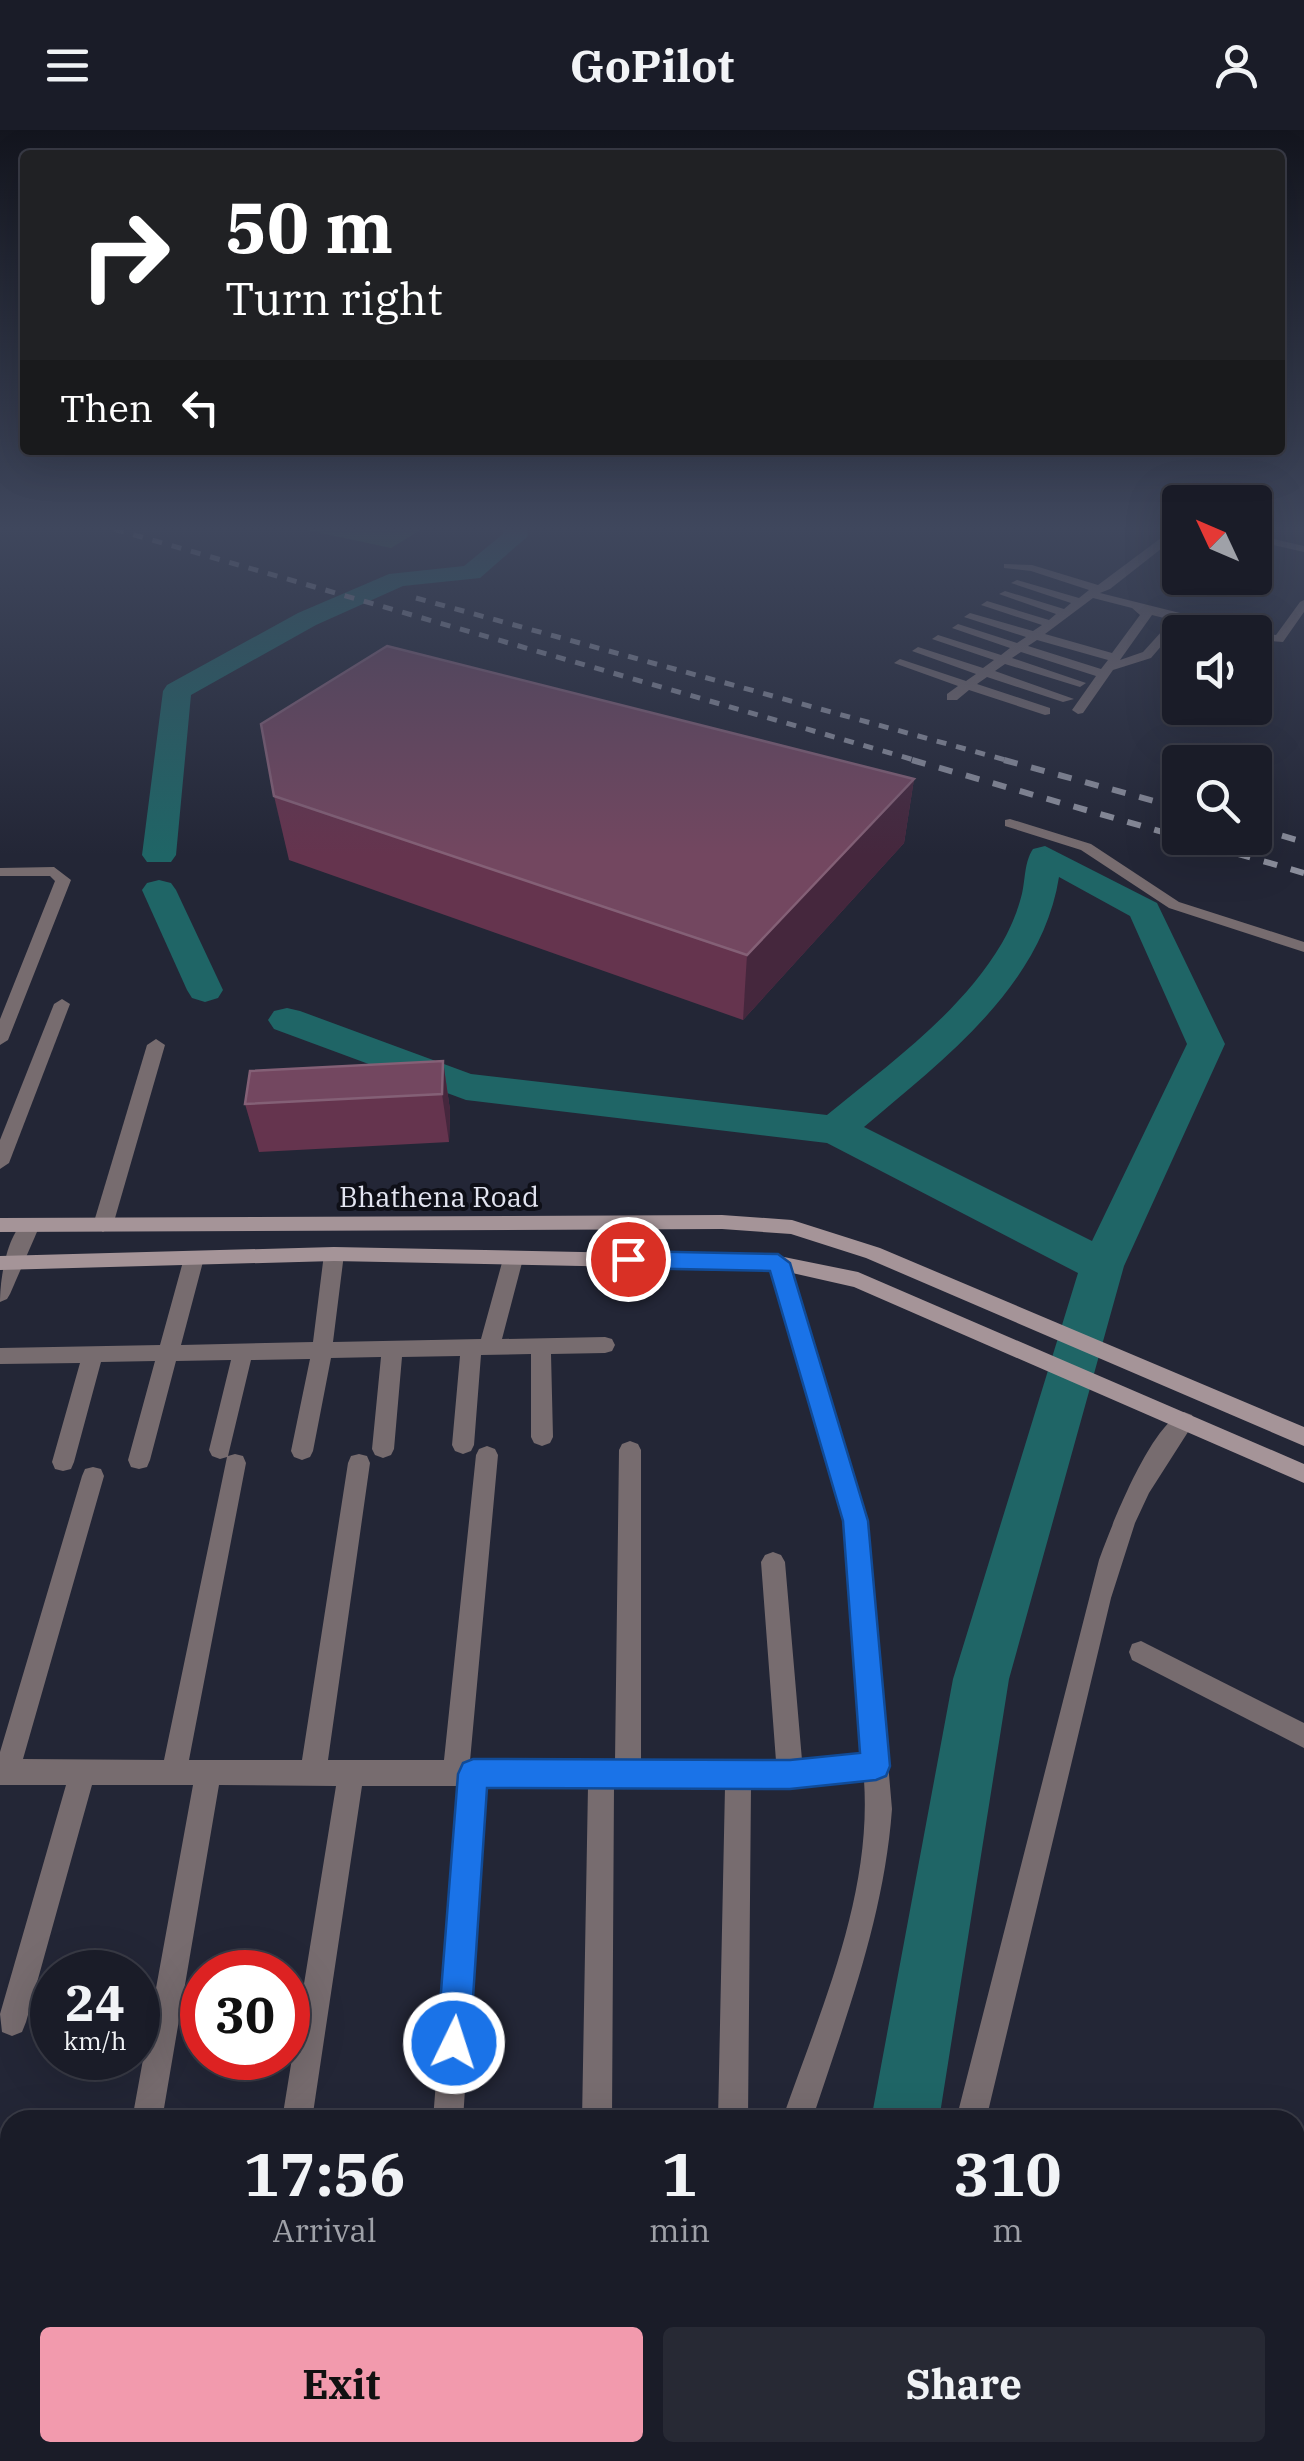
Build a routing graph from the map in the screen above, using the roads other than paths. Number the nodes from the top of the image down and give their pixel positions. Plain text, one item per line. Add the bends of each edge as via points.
1 (938, 638) dead end
2 (989, 638) edge
3 (1032, 638) edge
4 (1042, 638) edge
5 (1129, 638) edge
6 (1162, 638) edge
7 (1019, 647) junction
8 (918, 651) dead end
9 (1003, 659) junction
10 (900, 664) dead end
11 (1109, 667) junction
12 (985, 672) junction
13 (1080, 684) dead end
14 (968, 686) junction
15 (952, 697) dead end
16 (1068, 699) dead end
17 (1078, 710) dead end
18 (1046, 711) dead end
19 (1010, 823) dead end
20 (0, 872) edge
21 (1304, 946) edge
22 (62, 1004) dead end
23 (4, 1019) edge
24 (0, 1040) edge
25 (156, 1044) dead end
26 (0, 1163) edge
27 (30, 1225) junction
28 (103, 1225) junction
29 (0, 1226) edge
30 (334, 1254) junction
31 (194, 1258) junction
32 (514, 1259) junction
33 (7, 1262) edge
34 (778, 1263) junction
35 (0, 1294) edge
36 (606, 1345) dead end
37 (541, 1346) junction
38 (480, 1347) junction
39 (392, 1349) junction
40 (322, 1350) junction
41 (243, 1352) junction
42 (168, 1353) junction
43 (92, 1354) junction
44 (0, 1356) edge
45 (1184, 1421) junction
46 (542, 1437) dead end
47 (1304, 1437) edge
48 (463, 1445) dead end
49 (382, 1449) dead end
50 (630, 1450) dead end
51 (302, 1452) dead end
52 (488, 1455) dead end
53 (139, 1460) dead end
54 (63, 1462) dead end
55 (358, 1462) dead end
56 (1304, 1474) edge
57 (93, 1476) dead end
58 (773, 1562) dead end
59 (1140, 1652) dead end
60 (1304, 1736) edge
61 (876, 1766) junction
62 (4, 1772) edge
63 (83, 1772) junction
64 (208, 1772) junction
65 (174, 1773) junction
66 (313, 1773) junction
67 (351, 1773) junction
68 (464, 1773) junction
69 (615, 1774) junction
70 (738, 1774) junction
71 (790, 1774) junction
72 (12, 2022) dead end
73 (149, 2110) edge
74 (299, 2110) edge
75 (448, 2110) edge
76 (597, 2110) edge
77 (733, 2110) edge
78 (800, 2110) edge
79 (973, 2110) edge

1 - 9 street
2 - 7 street
3 - 7 street
4 - 11 street
5 - 11 street
6 - 11 street via 1147,655
7 - 9 street
7 - 11 street
8 - 12 street
9 - 12 street
9 - 13 street
10 - 14 street
11 - 17 street
12 - 14 street
12 - 16 street
14 - 15 street
14 - 18 street
19 - 21 street via 1086,847 1174,905
20 - 23 street via 54,871 62,880
22 - 26 street
23 - 24 street
25 - 28 street
27 - 28 street, Bhathena Road
27 - 29 street, Bhathena Road
27 - 33 street
28 - 47 street, Bhathena Road via 792,1227 873,1252
30 - 31 street, Bhathena Road
30 - 32 street, Bhathena Road
30 - 40 street
31 - 33 street, Bhathena Road
31 - 42 street
32 - 34 street, Bhathena Road
32 - 38 street
33 - 35 street
34 - 45 street, Bhathena Road via 858,1280
34 - 61 street via 853,1509
36 - 37 street
37 - 38 street
37 - 46 street
38 - 39 street
38 - 48 street
39 - 40 street
39 - 49 street
40 - 41 street
40 - 51 street
41 - 42 street
41 - 65 street
42 - 43 street
42 - 53 street
43 - 44 street
43 - 54 street
45 - 56 street, Bhathena Road
45 - 79 street via 1156,1454 1120,1524
50 - 69 street
52 - 68 street
55 - 66 street
57 - 62 street
58 - 71 street
59 - 60 street
61 - 71 street
61 - 78 street via 878,1853 870,1891
62 - 63 street
63 - 65 street
63 - 72 street
64 - 65 street
64 - 66 street
64 - 73 street
66 - 67 street
67 - 68 street
67 - 74 street
68 - 69 street
68 - 75 street
69 - 70 street
69 - 76 street
70 - 71 street
70 - 77 street

